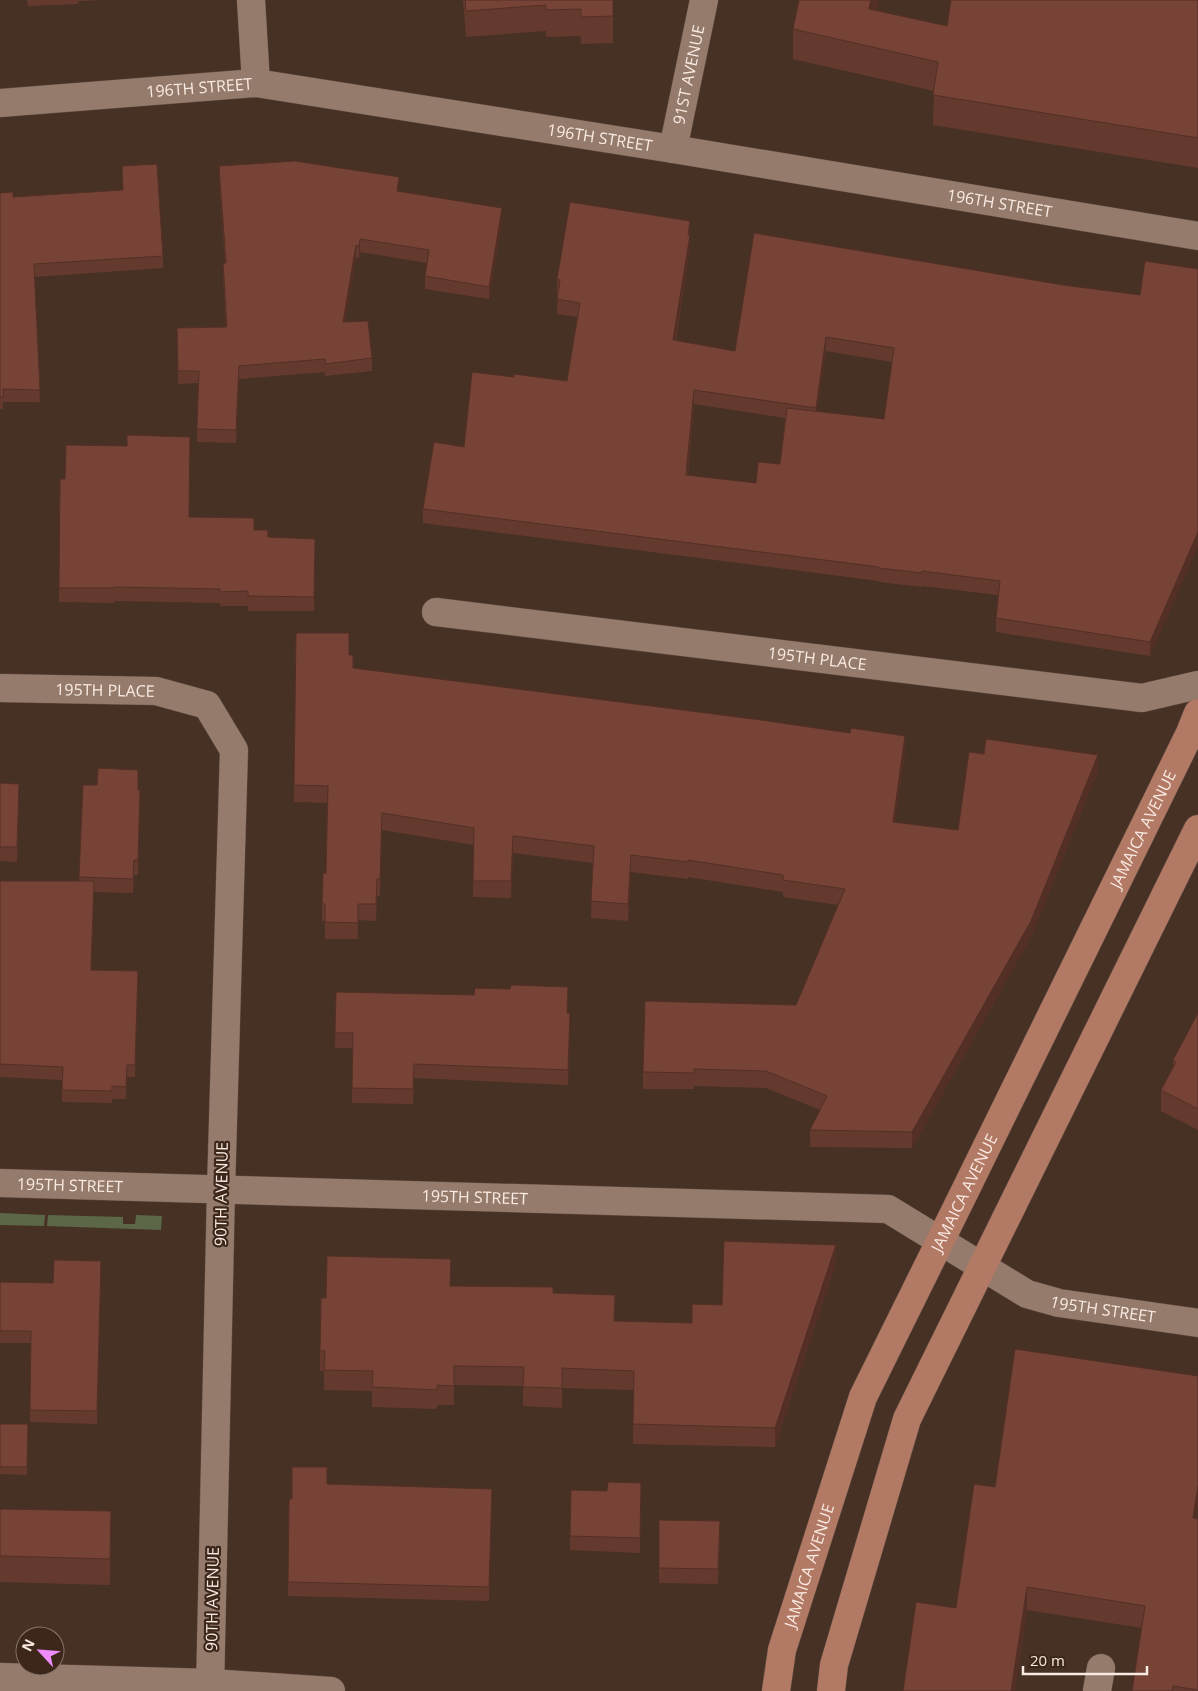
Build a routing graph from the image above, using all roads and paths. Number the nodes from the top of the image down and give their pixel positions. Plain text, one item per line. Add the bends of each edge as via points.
1 (251, 0) edge
2 (704, 0) edge
3 (256, 83) junction
4 (0, 103) edge
5 (673, 149) junction
6 (1198, 236) edge
7 (436, 612) dead end
8 (1198, 685) edge
9 (0, 688) edge
10 (207, 705) joint
11 (1198, 713) edge
12 (1198, 829) edge
13 (0, 1183) edge
14 (221, 1189) junction
15 (940, 1241) junction
16 (982, 1267) junction
17 (1198, 1323) edge
18 (0, 1677) edge
19 (210, 1687) edge
20 (331, 1691) edge
21 (776, 1691) edge
22 (831, 1691) edge

1 - 3 street
2 - 5 street, 91ST AVENUE
3 - 4 street, 196TH STREET
3 - 5 street, 196TH STREET
5 - 6 street, 196TH STREET
7 - 8 street, 195TH PLACE via 1142,698
9 - 10 street, 195TH PLACE via 156,691
10 - 14 street, 90TH AVENUE via 234,750
11 - 15 main road, JAMAICA AVENUE
12 - 16 main road
13 - 14 street, 195TH STREET
14 - 15 street, 195TH STREET via 888,1209
14 - 19 street, 90TH AVENUE
15 - 16 street, 195TH STREET
15 - 21 main road, JAMAICA AVENUE via 863,1397 782,1650
16 - 17 street, 195TH STREET via 1027,1294 1059,1303
16 - 22 main road via 907,1419 834,1665
18 - 19 street
19 - 20 street

